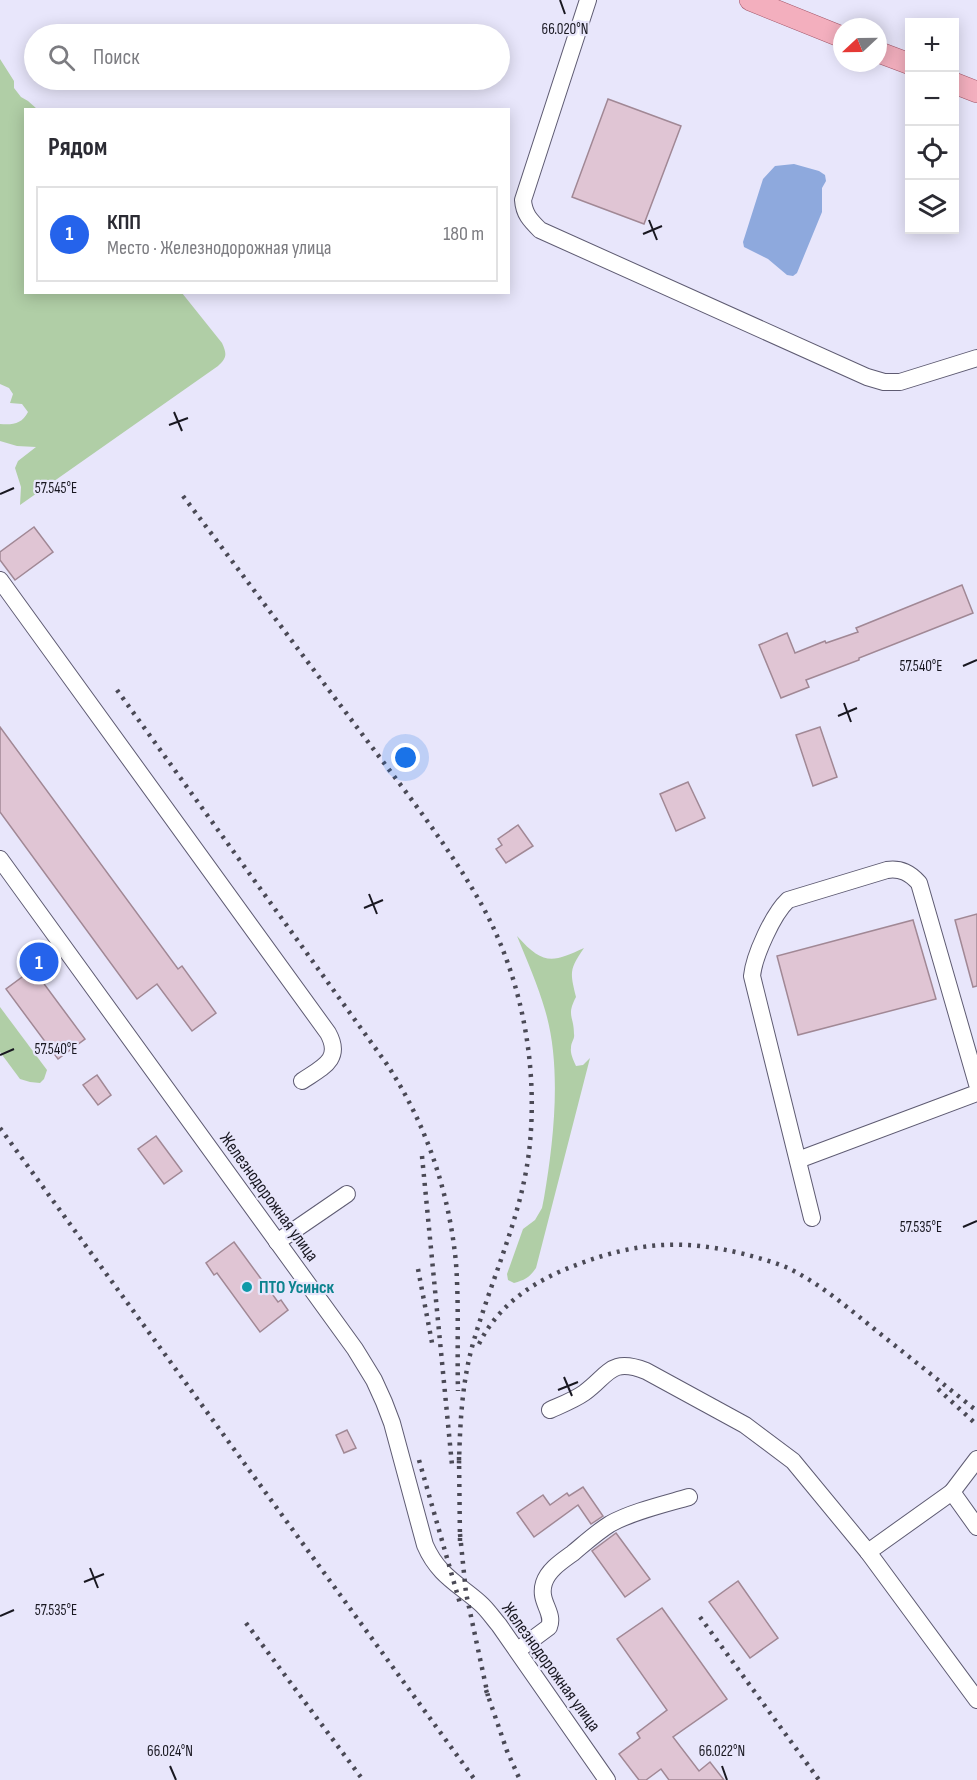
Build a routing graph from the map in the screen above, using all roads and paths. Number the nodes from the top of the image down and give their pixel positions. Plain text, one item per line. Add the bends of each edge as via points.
1 (588, 0) edge
2 (750, 0) edge
3 (833, 33) edge
4 (887, 55) edge
5 (905, 62) edge
6 (959, 84) edge
7 (977, 92) edge
8 (977, 358) edge
9 (0, 580) edge
10 (0, 859) edge
11 (302, 1081) dead end
12 (977, 1084) edge
13 (977, 1093) edge
14 (798, 1160) junction
15 (346, 1194) dead end
16 (812, 1218) dead end
17 (277, 1242) junction
18 (550, 1410) dead end
19 (977, 1459) edge
20 (952, 1492) junction
21 (689, 1497) dead end
22 (977, 1527) edge
23 (868, 1552) junction
24 (518, 1650) junction
25 (977, 1700) edge
26 (607, 1780) edge

1 - 8 street via 523,200 529,219 540,230 884,382 900,382
2 - 3 main road
4 - 5 main road
6 - 7 main road
9 - 11 street via 328,1033 333,1055
10 - 17 street, Железнодорожная улица
12 - 14 street via 919,883 913,876 887,870 788,900 780,907 755,958 752,976
13 - 14 street
14 - 16 street
15 - 17 street
17 - 24 street, Железнодорожная улица via 374,1380 392,1423 425,1545 434,1563 481,1604
18 - 23 street via 585,1392 614,1368 623,1365 646,1371 745,1425 793,1461
19 - 20 street
20 - 22 street
20 - 23 street
21 - 24 street via 609,1525 558,1564 544,1583 549,1627
23 - 25 street
24 - 26 street, Железнодорожная улица

